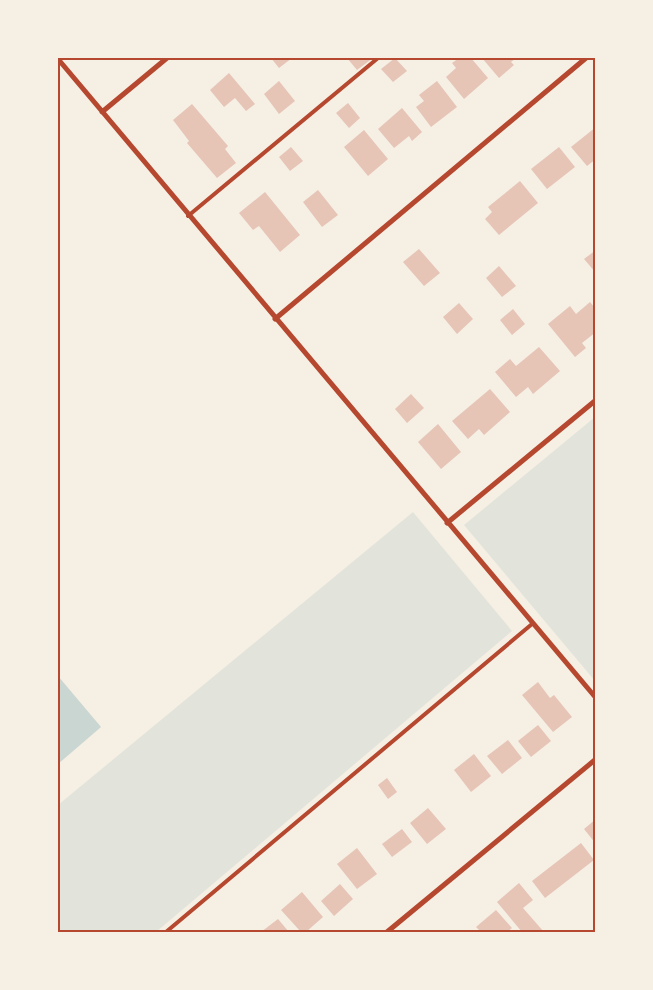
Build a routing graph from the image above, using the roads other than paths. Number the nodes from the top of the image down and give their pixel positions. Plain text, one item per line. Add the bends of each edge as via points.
1 (167, 58) edge
2 (378, 58) edge
3 (586, 58) edge
4 (58, 59) edge
5 (102, 112) junction
6 (188, 216) junction
7 (275, 319) junction
8 (596, 400) edge
9 (447, 523) junction
10 (532, 624) junction
11 (596, 698) edge
12 (596, 759) edge
13 (166, 932) edge
14 (387, 932) edge

1 - 5 street
2 - 6 lane
3 - 7 street
4 - 5 street
5 - 6 street
6 - 7 street
7 - 9 street
8 - 9 street
9 - 10 street
10 - 11 street
10 - 13 lane
12 - 14 street

